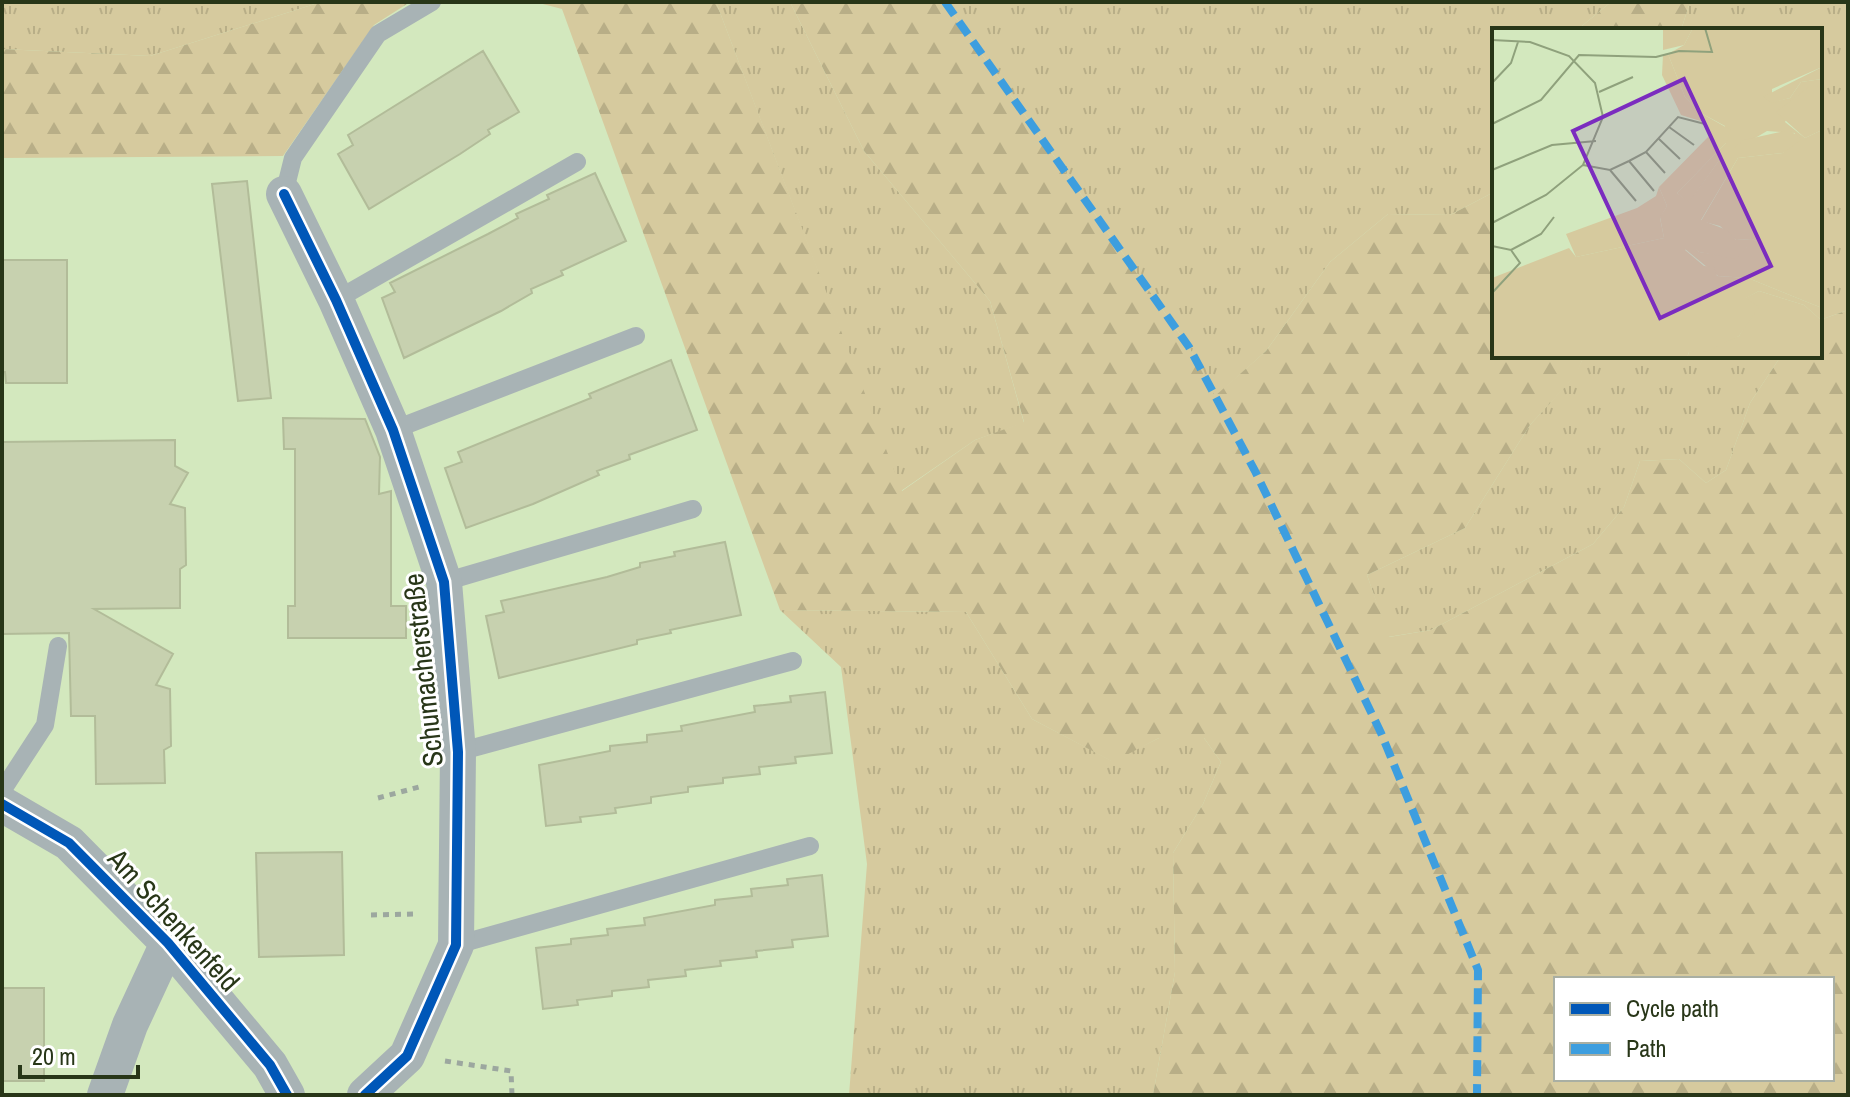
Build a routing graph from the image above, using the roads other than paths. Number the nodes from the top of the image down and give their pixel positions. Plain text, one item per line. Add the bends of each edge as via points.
1 (432, 2) edge
2 (577, 162) dead end
3 (284, 194) joint
4 (336, 300) junction
5 (636, 336) dead end
6 (393, 430) junction
7 (693, 509) dead end
8 (444, 582) junction
9 (58, 646) dead end
10 (793, 661) dead end
11 (458, 752) junction
12 (2, 791) edge
13 (2, 804) edge
14 (810, 846) dead end
15 (457, 929) junction
16 (168, 943) junction
17 (105, 1095) edge
18 (287, 1095) edge
19 (365, 1095) edge

1 - 3 lane via 378,34 293,158
2 - 4 lane
3 - 4 street, Schumacherstraße
4 - 6 street, Schumacherstraße
5 - 6 lane
6 - 8 street, Schumacherstraße
7 - 8 lane
8 - 11 street, Schumacherstraße
9 - 12 lane via 45,725
10 - 11 lane
11 - 15 street, Schumacherstraße
13 - 16 street, Am Schenkenfeld via 69,843
14 - 15 lane
15 - 19 street, Schumacherstraße via 407,1056
16 - 17 street
16 - 18 street, Am Schenkenfeld via 270,1065

